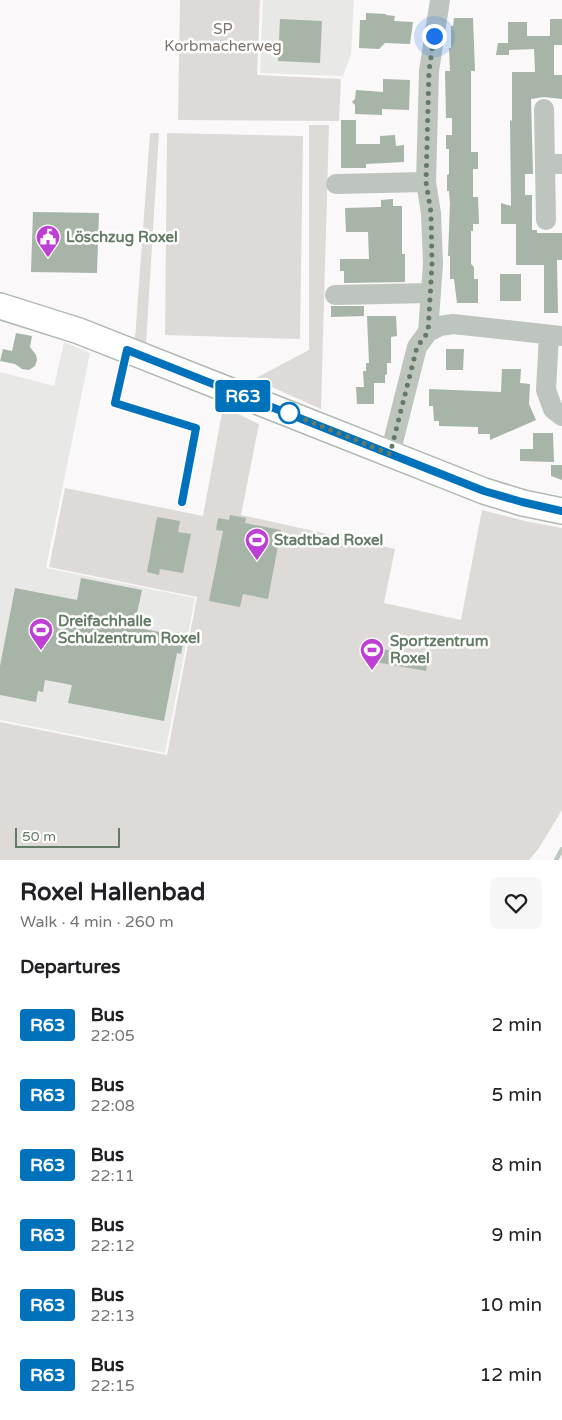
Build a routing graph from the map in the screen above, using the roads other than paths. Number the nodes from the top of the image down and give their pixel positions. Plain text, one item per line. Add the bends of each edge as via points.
1 (440, 0) edge
2 (544, 108) dead end
3 (554, 164) edge
4 (426, 182) junction
5 (336, 184) dead end
6 (546, 220) dead end
7 (431, 294) junction
8 (335, 296) dead end
9 (0, 306) edge
10 (428, 332) junction
11 (555, 336) edge
12 (562, 416) edge
13 (390, 454) junction
14 (562, 511) edge

1 - 4 street via 429,71
2 - 3 street
3 - 6 street
4 - 5 street
4 - 7 street via 431,213
7 - 8 street
7 - 10 street
9 - 13 main road via 79,331
10 - 11 street via 453,324
10 - 13 street via 417,347
11 - 12 street via 546,390 553,409
13 - 14 main road via 484,491

